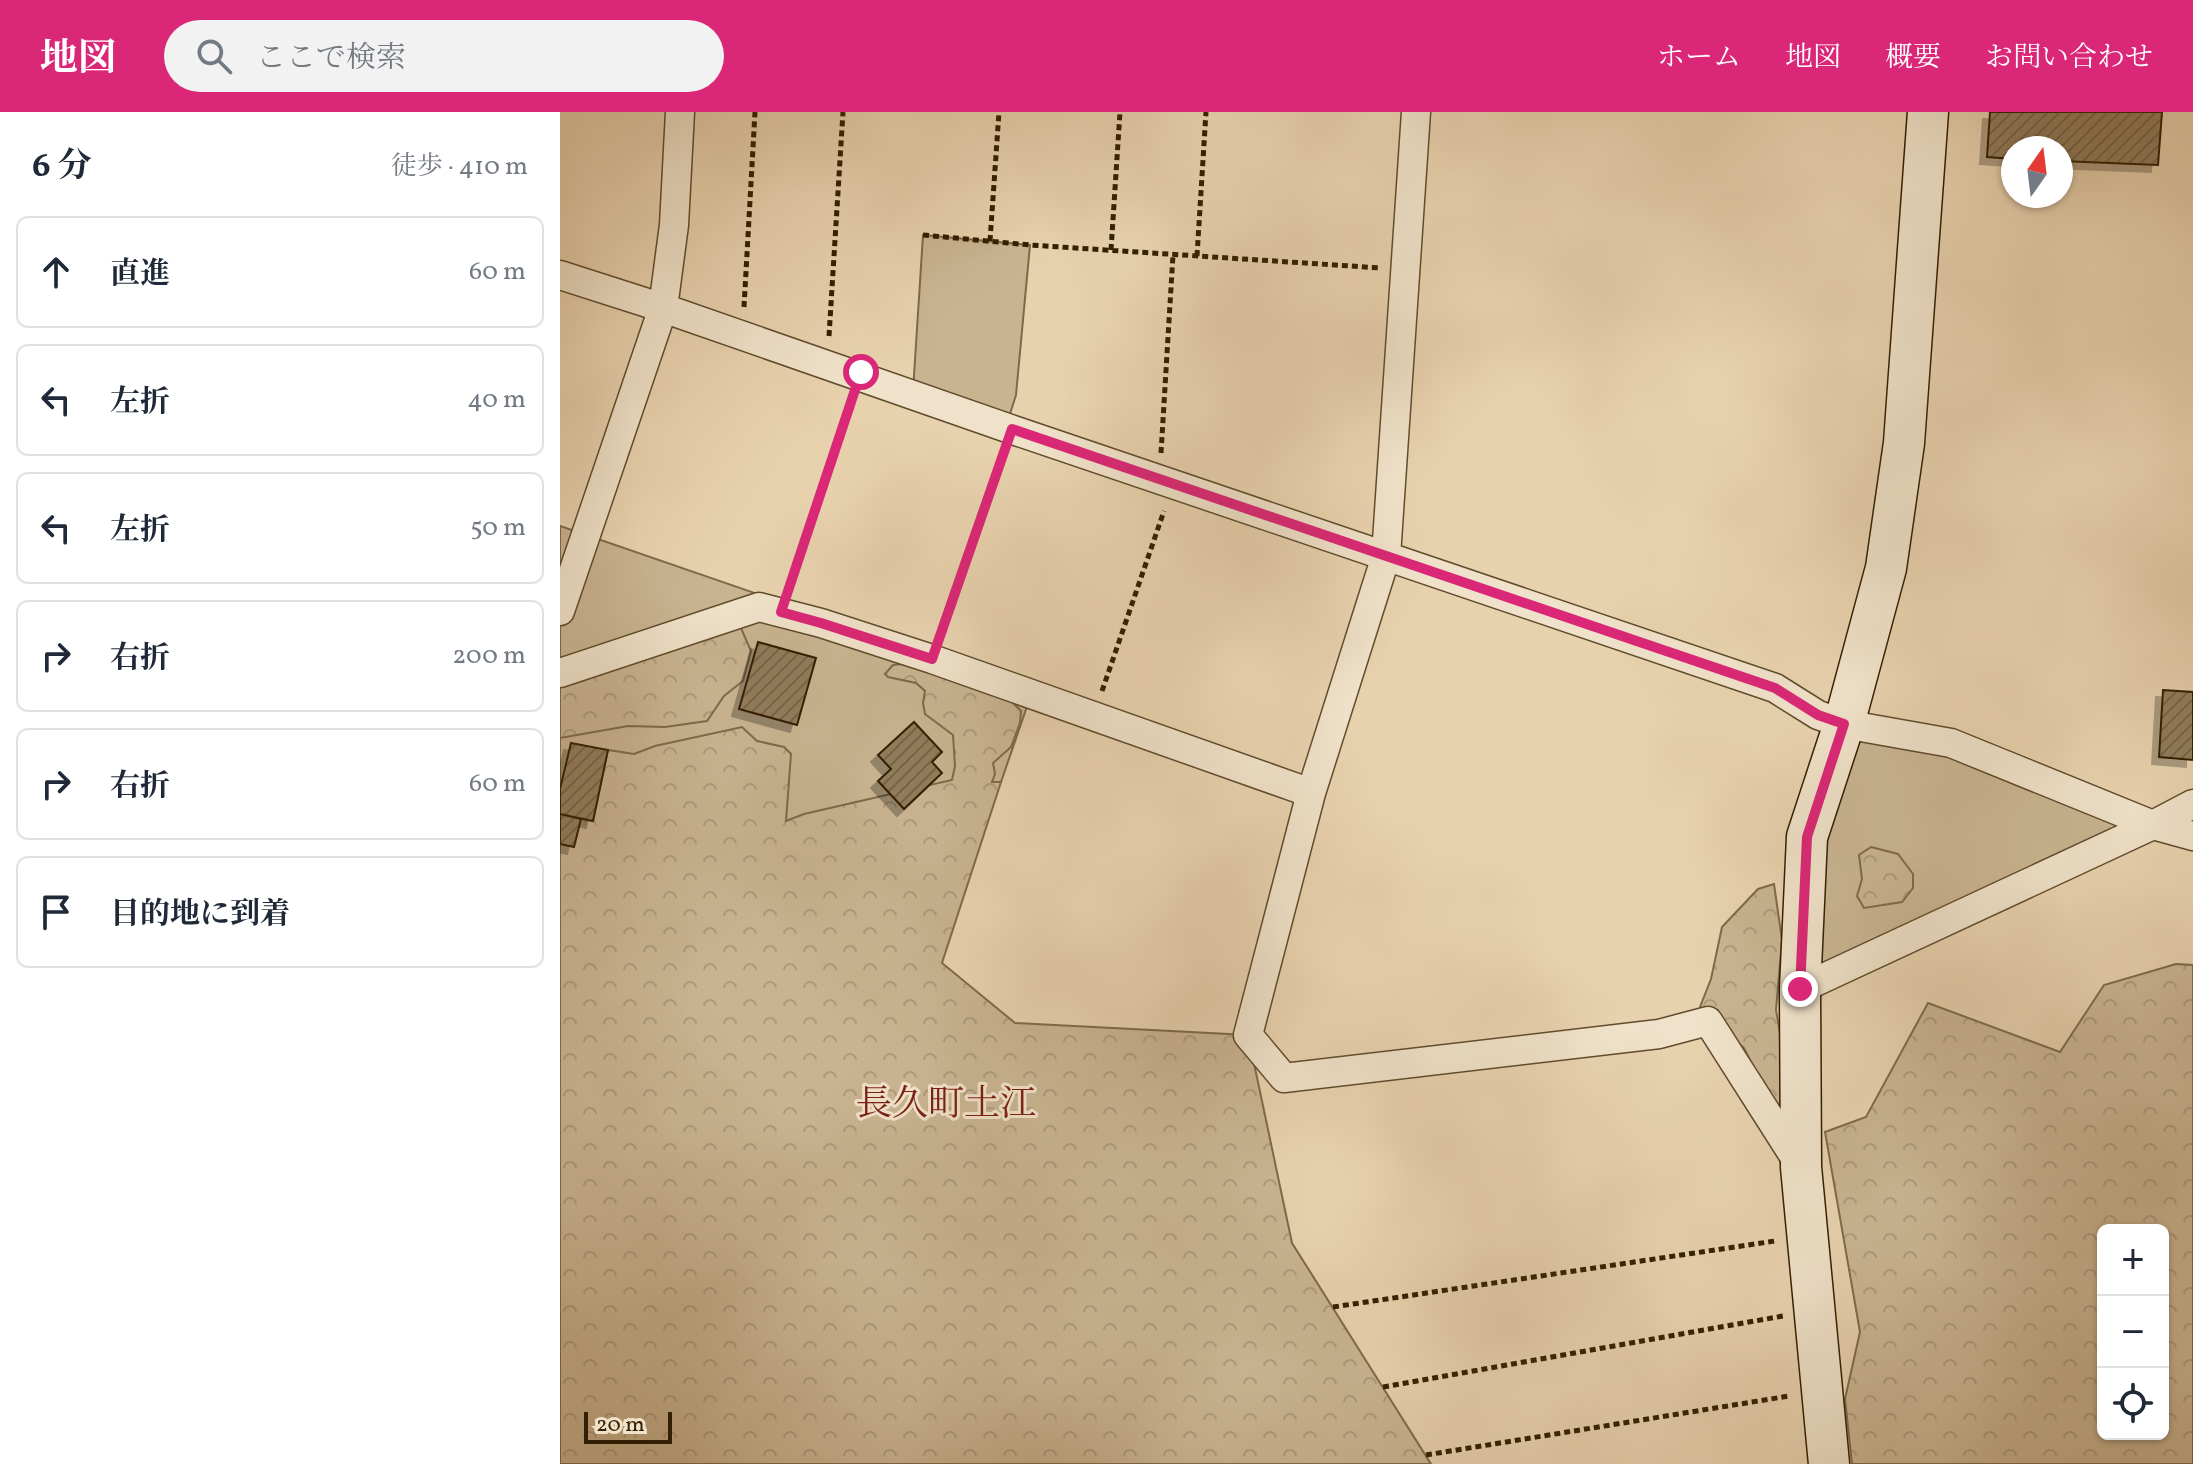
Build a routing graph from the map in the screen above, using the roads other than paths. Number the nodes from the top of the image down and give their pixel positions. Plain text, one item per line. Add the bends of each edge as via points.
1 (680, 112) edge
2 (1416, 112) edge
3 (1928, 112) edge
4 (560, 275) edge
5 (663, 308) junction
6 (1386, 556) junction
7 (560, 611) edge
8 (560, 673) edge
9 (1844, 724) junction
10 (1311, 793) junction
11 (2193, 804) edge
12 (2153, 825) junction
13 (2193, 836) edge
14 (1800, 989) junction
15 (1801, 1167) junction
16 (1829, 1464) edge

1 - 5 street
2 - 6 street
3 - 9 street via 1904,443 1886,568
4 - 5 street
5 - 6 street via 1012,429 1167,472
5 - 7 street
6 - 9 street via 1775,688 1818,715
6 - 10 street
8 - 10 street via 759,607 932,659
9 - 12 street via 1951,743
9 - 14 street via 1807,837
10 - 15 street via 1248,1035 1284,1078 1659,1034 1708,1021
11 - 12 street
12 - 13 street
12 - 14 street
14 - 15 street
15 - 16 street

